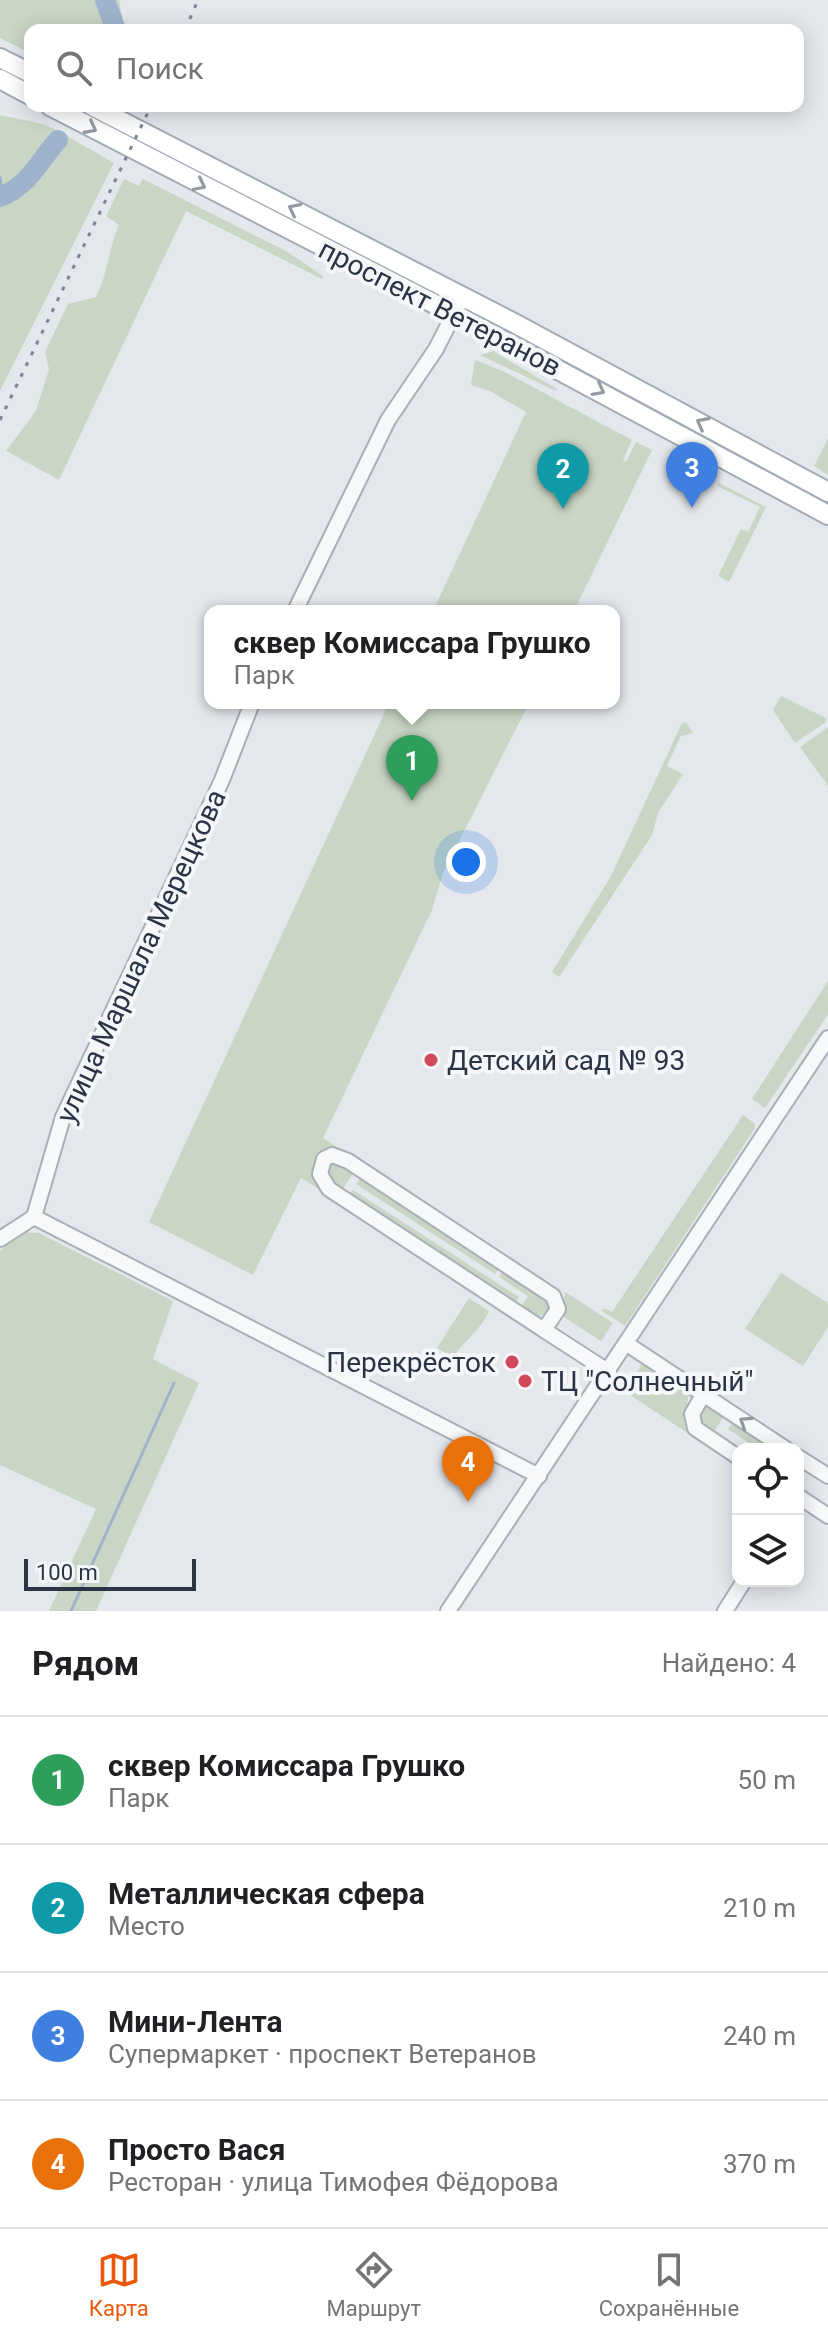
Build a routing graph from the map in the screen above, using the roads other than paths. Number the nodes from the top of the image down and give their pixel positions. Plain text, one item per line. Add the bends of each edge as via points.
1 (0, 58) edge
2 (24, 70) edge
3 (0, 79) edge
4 (24, 92) edge
5 (62, 112) edge
6 (104, 112) edge
7 (463, 296) junction
8 (454, 314) junction
9 (828, 492) edge
10 (828, 515) edge
11 (298, 605) edge
12 (250, 709) edge
13 (828, 1038) edge
14 (34, 1217) junction
15 (0, 1239) edge
16 (544, 1330) junction
17 (627, 1344) junction
18 (609, 1372) junction
19 (703, 1395) junction
20 (777, 1443) edge
21 (732, 1453) edge
22 (804, 1461) edge
23 (539, 1476) junction
24 (828, 1476) edge
25 (804, 1501) edge
26 (828, 1516) edge
27 (740, 1587) edge
28 (448, 1611) edge
29 (725, 1611) edge

1 - 2 main road
3 - 4 main road
5 -> 8 main road, проспект Ветеранов
7 -> 6 main road, проспект Ветеранов
7 - 8 street
9 -> 7 main road, проспект Ветеранов
8 -> 10 main road, проспект Ветеранов
8 - 11 street via 388,420
12 - 14 street, улица Маршала Мерецкова via 222,780 63,1117
13 - 17 street
14 - 15 street
14 - 23 street
16 - 16 street via 558,1309 553,1296 340,1156 324,1159 320,1174 329,1189
16 - 18 street
17 - 18 street
17 - 19 street
18 - 23 street
20 -> 19 street
19 - 21 street via 692,1414 695,1428
22 - 24 street
23 - 28 street
25 - 26 street
27 - 29 street

